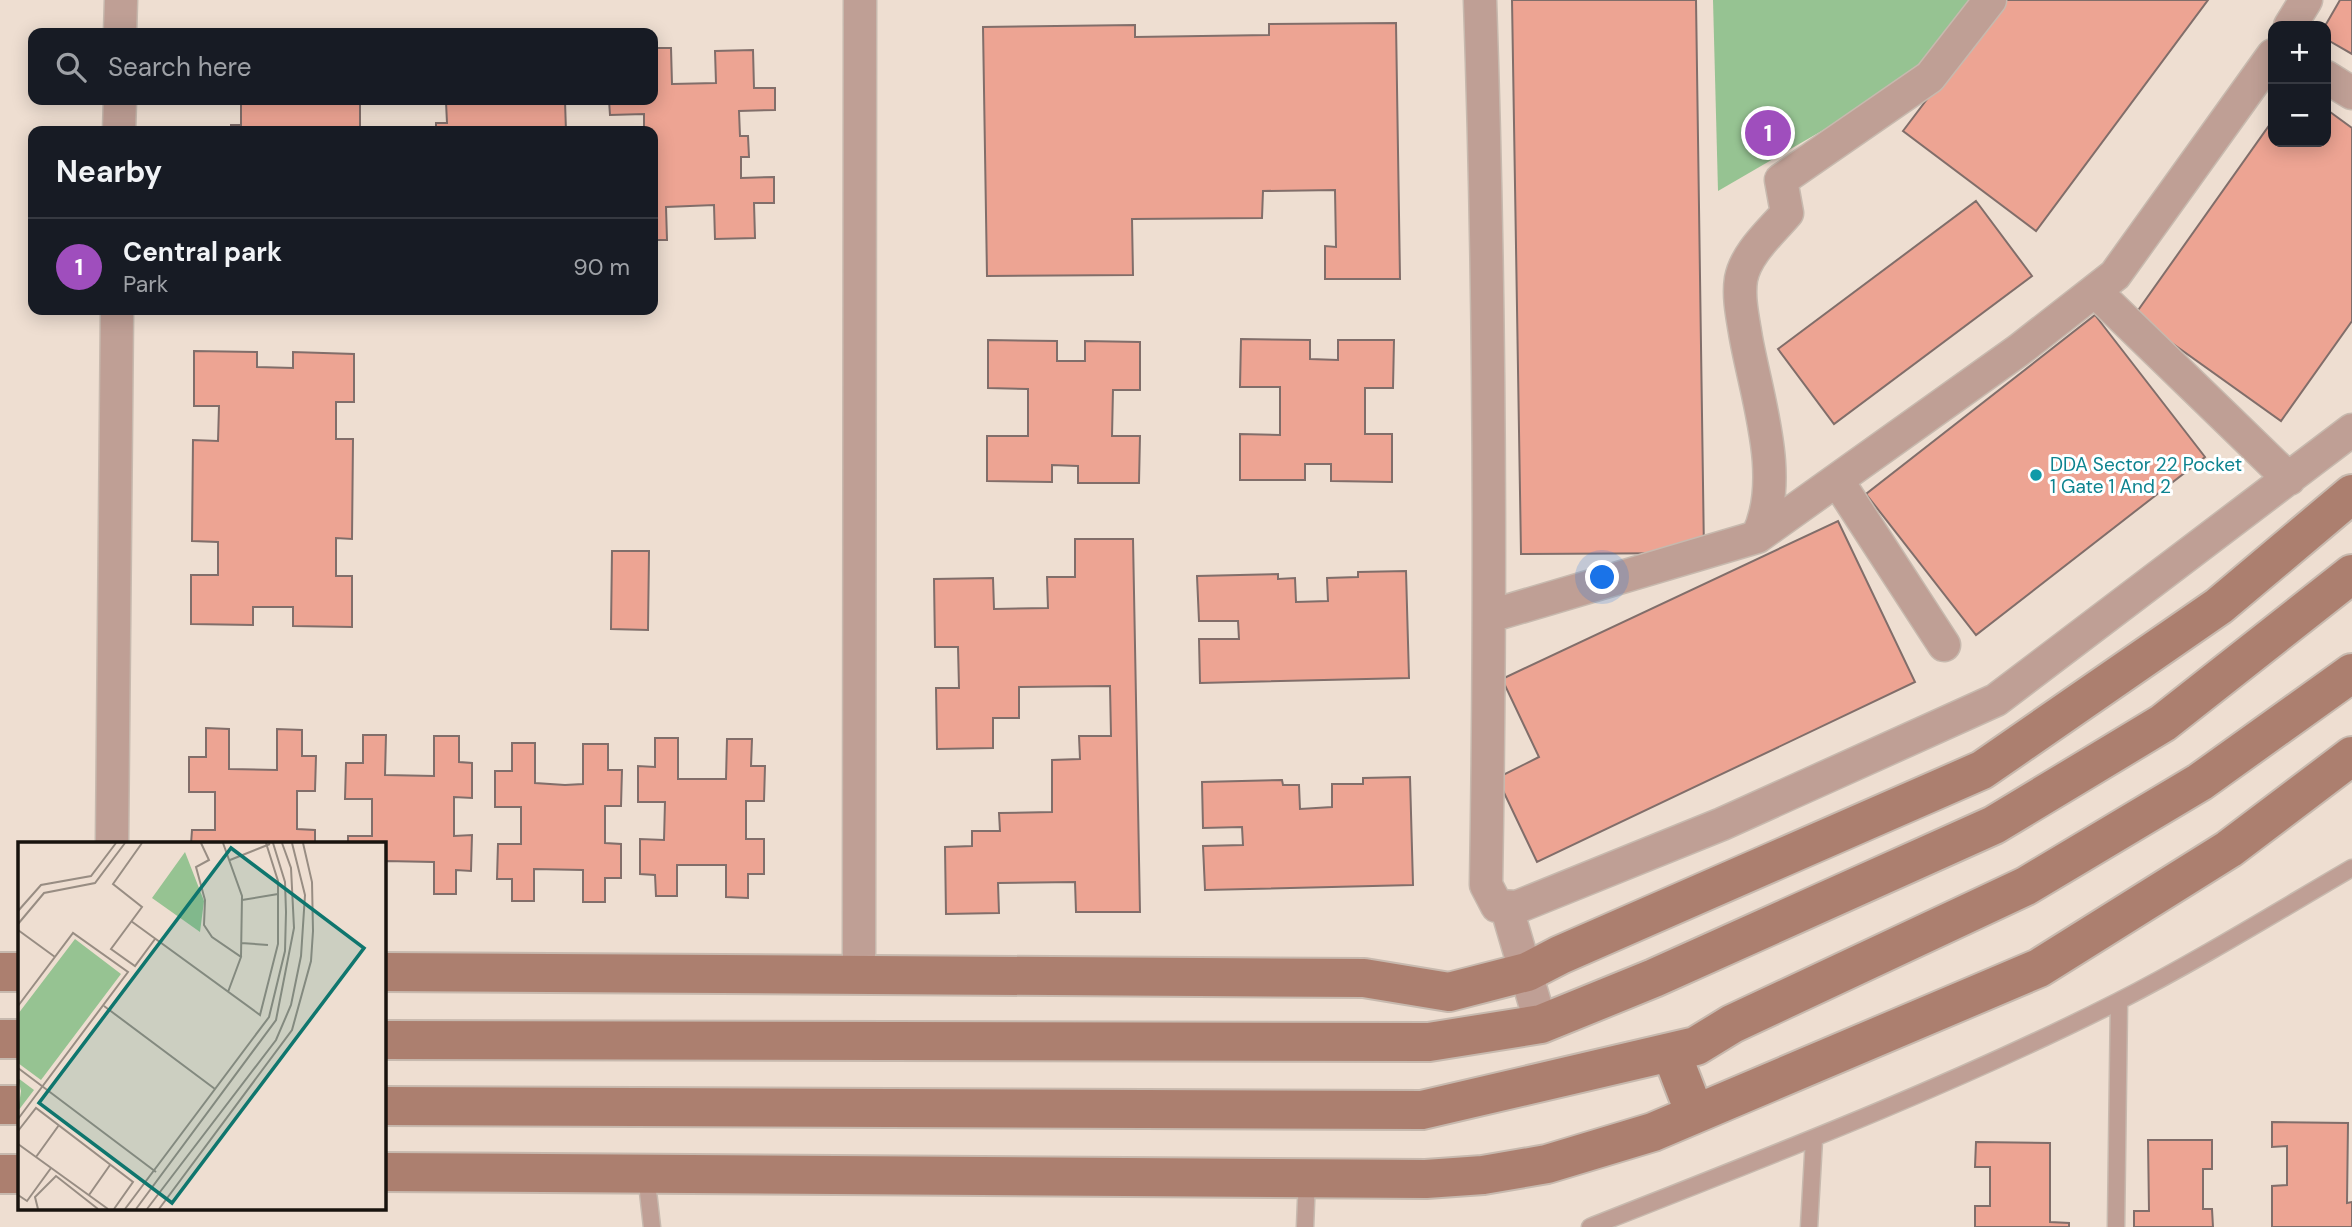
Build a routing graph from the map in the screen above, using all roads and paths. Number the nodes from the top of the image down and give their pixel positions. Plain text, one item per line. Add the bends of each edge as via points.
1 (121, 0) edge
2 (860, 0) edge
3 (1480, 0) edge
4 (1990, 0) edge
5 (2306, 0) edge
6 (2293, 21) edge
7 (120, 28) edge
8 (2268, 62) edge
9 (2331, 80) edge
10 (2352, 93) edge
11 (120, 105) edge
12 (119, 126) edge
13 (2095, 291) junction
14 (117, 315) edge
15 (2352, 430) edge
16 (2289, 479) junction
17 (1837, 480) junction
18 (2352, 494) edge
19 (1757, 537) junction
20 (2352, 574) edge
21 (1490, 616) junction
22 (1944, 645) dead end
23 (2352, 673) edge
24 (2352, 757) edge
25 (112, 842) edge
26 (2352, 867) edge
27 (1507, 909) junction
28 (0, 972) edge
29 (18, 972) edge
30 (385, 972) edge
31 (1527, 972) junction
32 (859, 973) junction
33 (2119, 1001) junction
34 (1541, 1024) junction
35 (0, 1038) edge
36 (18, 1039) edge
37 (385, 1040) edge
38 (1671, 1052) junction
39 (0, 1105) edge
40 (18, 1105) edge
41 (385, 1106) edge
42 (1695, 1114) junction
43 (1814, 1139) junction
44 (385, 1172) edge
45 (646, 1172) junction
46 (0, 1174) edge
47 (18, 1174) edge
48 (1307, 1178) junction
49 (652, 1227) edge
50 (1306, 1227) edge
51 (1590, 1227) edge
52 (1809, 1227) edge
53 (2116, 1227) edge

1 - 7 street
2 - 32 street
3 - 21 street
4 - 19 street via 1930,77 1781,180 1787,214 1750,256 1741,278 1741,309 1772,477 1768,516
5 - 6 street
8 - 13 street via 2115,275
9 - 10 street
11 - 12 street
13 - 16 street
13 - 17 street
14 - 25 street
15 - 16 street
16 - 27 street via 1996,700 1722,824
17 - 19 street
17 - 22 street
18 - 31 main road via 2219,606 1982,770
19 - 21 street
20 - 34 main road via 2163,723 1994,825
21 - 27 street via 1486,885 1497,906
23 - 38 main road via 2200,782 2026,886 1732,1024 1696,1046
24 - 42 main road via 2229,849 2039,968
26 - 33 lane
27 - 31 street
28 - 29 main road
30 - 32 main road
31 - 32 main road via 1448,992 1364,978
31 - 34 street
33 - 43 lane
33 - 53 lane
34 - 37 main road via 1429,1042
35 - 36 main road
38 - 41 main road via 1422,1110
38 - 42 main road
39 - 40 main road
42 - 48 main road via 1653,1132 1547,1164 1483,1175
43 - 51 lane
43 - 52 lane
44 - 45 main road
45 - 48 main road
45 - 49 lane
46 - 47 main road
48 - 50 lane

